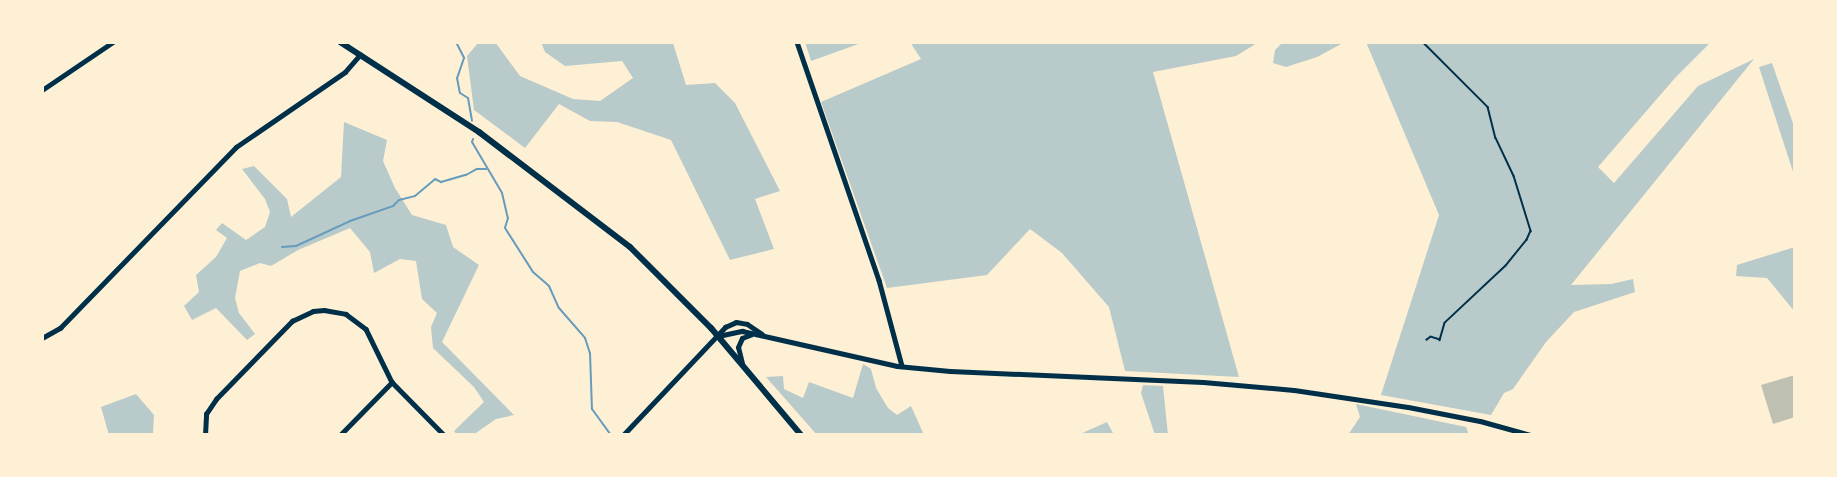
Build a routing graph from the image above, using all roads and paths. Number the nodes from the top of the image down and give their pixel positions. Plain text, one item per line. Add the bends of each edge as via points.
1 (113, 42) edge
2 (340, 42) edge
3 (797, 42) edge
4 (1423, 42) edge
5 (360, 55) junction
6 (1795, 68) edge
7 (1795, 79) edge
8 (42, 90) edge
9 (754, 334) junction
10 (763, 334) junction
11 (718, 336) junction
12 (42, 338) edge
13 (1427, 340) dead end
14 (742, 365) junction
15 (902, 366) junction
16 (392, 382) junction
17 (206, 435) edge
18 (340, 435) edge
19 (444, 435) edge
20 (623, 435) edge
21 (801, 435) edge
22 (1530, 435) edge

1 - 8 street
2 - 5 main road
3 - 15 street via 879,280
4 - 13 path via 1488,107 1531,231 1506,266 1445,323 1440,340
5 - 11 main road via 479,132 579,206 638,255
5 - 12 street via 345,72 236,147 60,328
6 - 7 street
9 - 10 street
9 - 11 street via 742,331
9 - 14 street via 742,338 738,346
10 - 11 street via 736,322
10 - 15 street via 810,348
11 - 14 main road
11 - 20 street
14 - 21 main road
15 - 22 street via 1294,390 1408,407
16 - 17 street via 372,337 357,321 336,311 313,311 292,321 216,399 206,414
16 - 18 street
16 - 19 street

